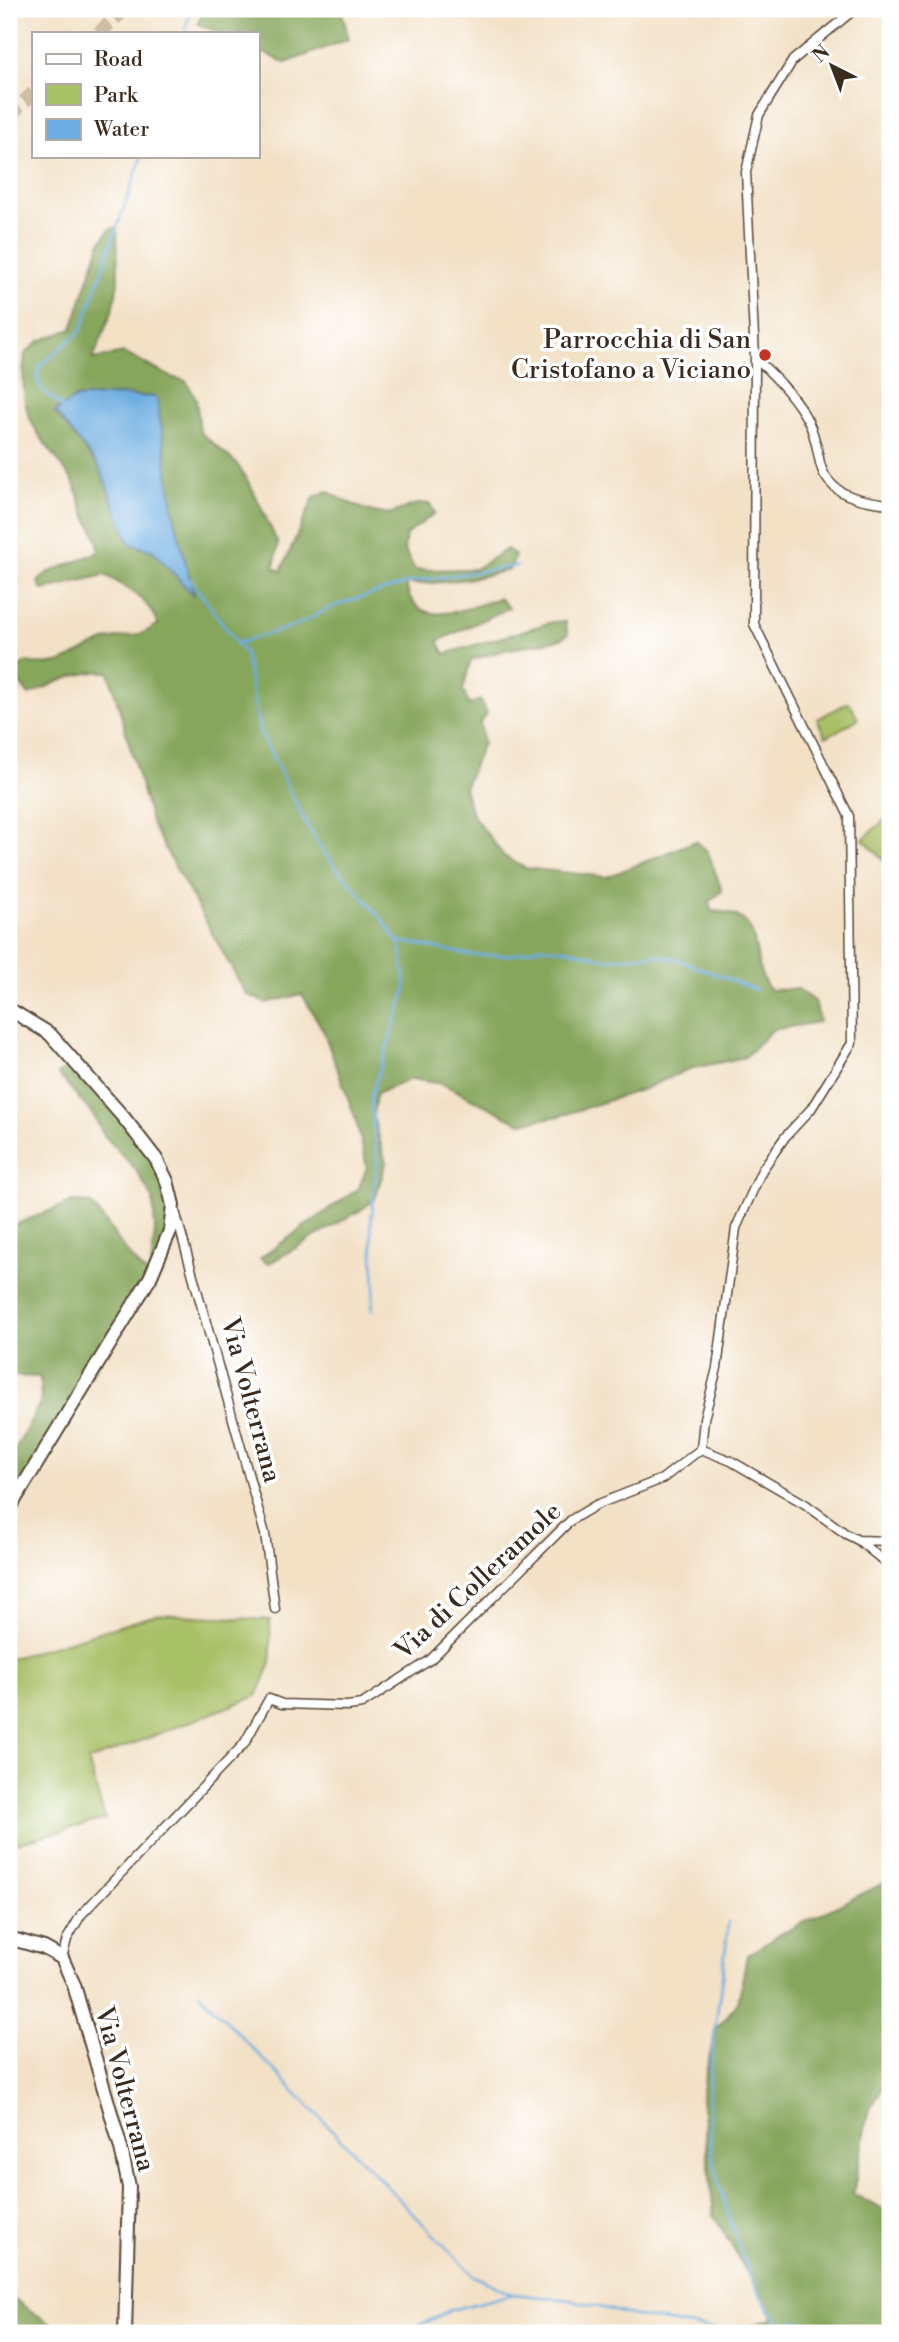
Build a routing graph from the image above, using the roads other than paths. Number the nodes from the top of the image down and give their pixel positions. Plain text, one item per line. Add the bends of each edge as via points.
1 (855, 9) edge
2 (755, 358) junction
3 (890, 504) edge
4 (9, 1009) edge
5 (173, 1205) junction
6 (701, 1449) junction
7 (9, 1509) edge
8 (858, 1540) junction
9 (890, 1541) edge
10 (890, 1566) edge
11 (275, 1609) dead end
12 (9, 1938) edge
13 (62, 1958) junction
14 (125, 2333) edge

1 - 2 street via 793,60 760,115 746,172
2 - 3 street via 781,382 808,421 821,467 834,488 858,499
2 - 6 street via 754,624 849,816 852,1043 818,1100 762,1170 736,1228
4 - 5 main road, Via Volterrana via 50,1034 124,1118 156,1159
5 - 7 main road, Via Volterrana via 170,1231 150,1278
5 - 11 street, Via Volterrana via 265,1534
6 - 8 street via 731,1461
6 - 13 street, Via di Colleramole via 662,1479 571,1520 430,1660 362,1704 282,1704 269,1699 244,1744 81,1915
8 - 9 street
8 - 10 street
12 - 13 main road
13 - 14 main road, Via Volterrana via 74,1985 129,2186

